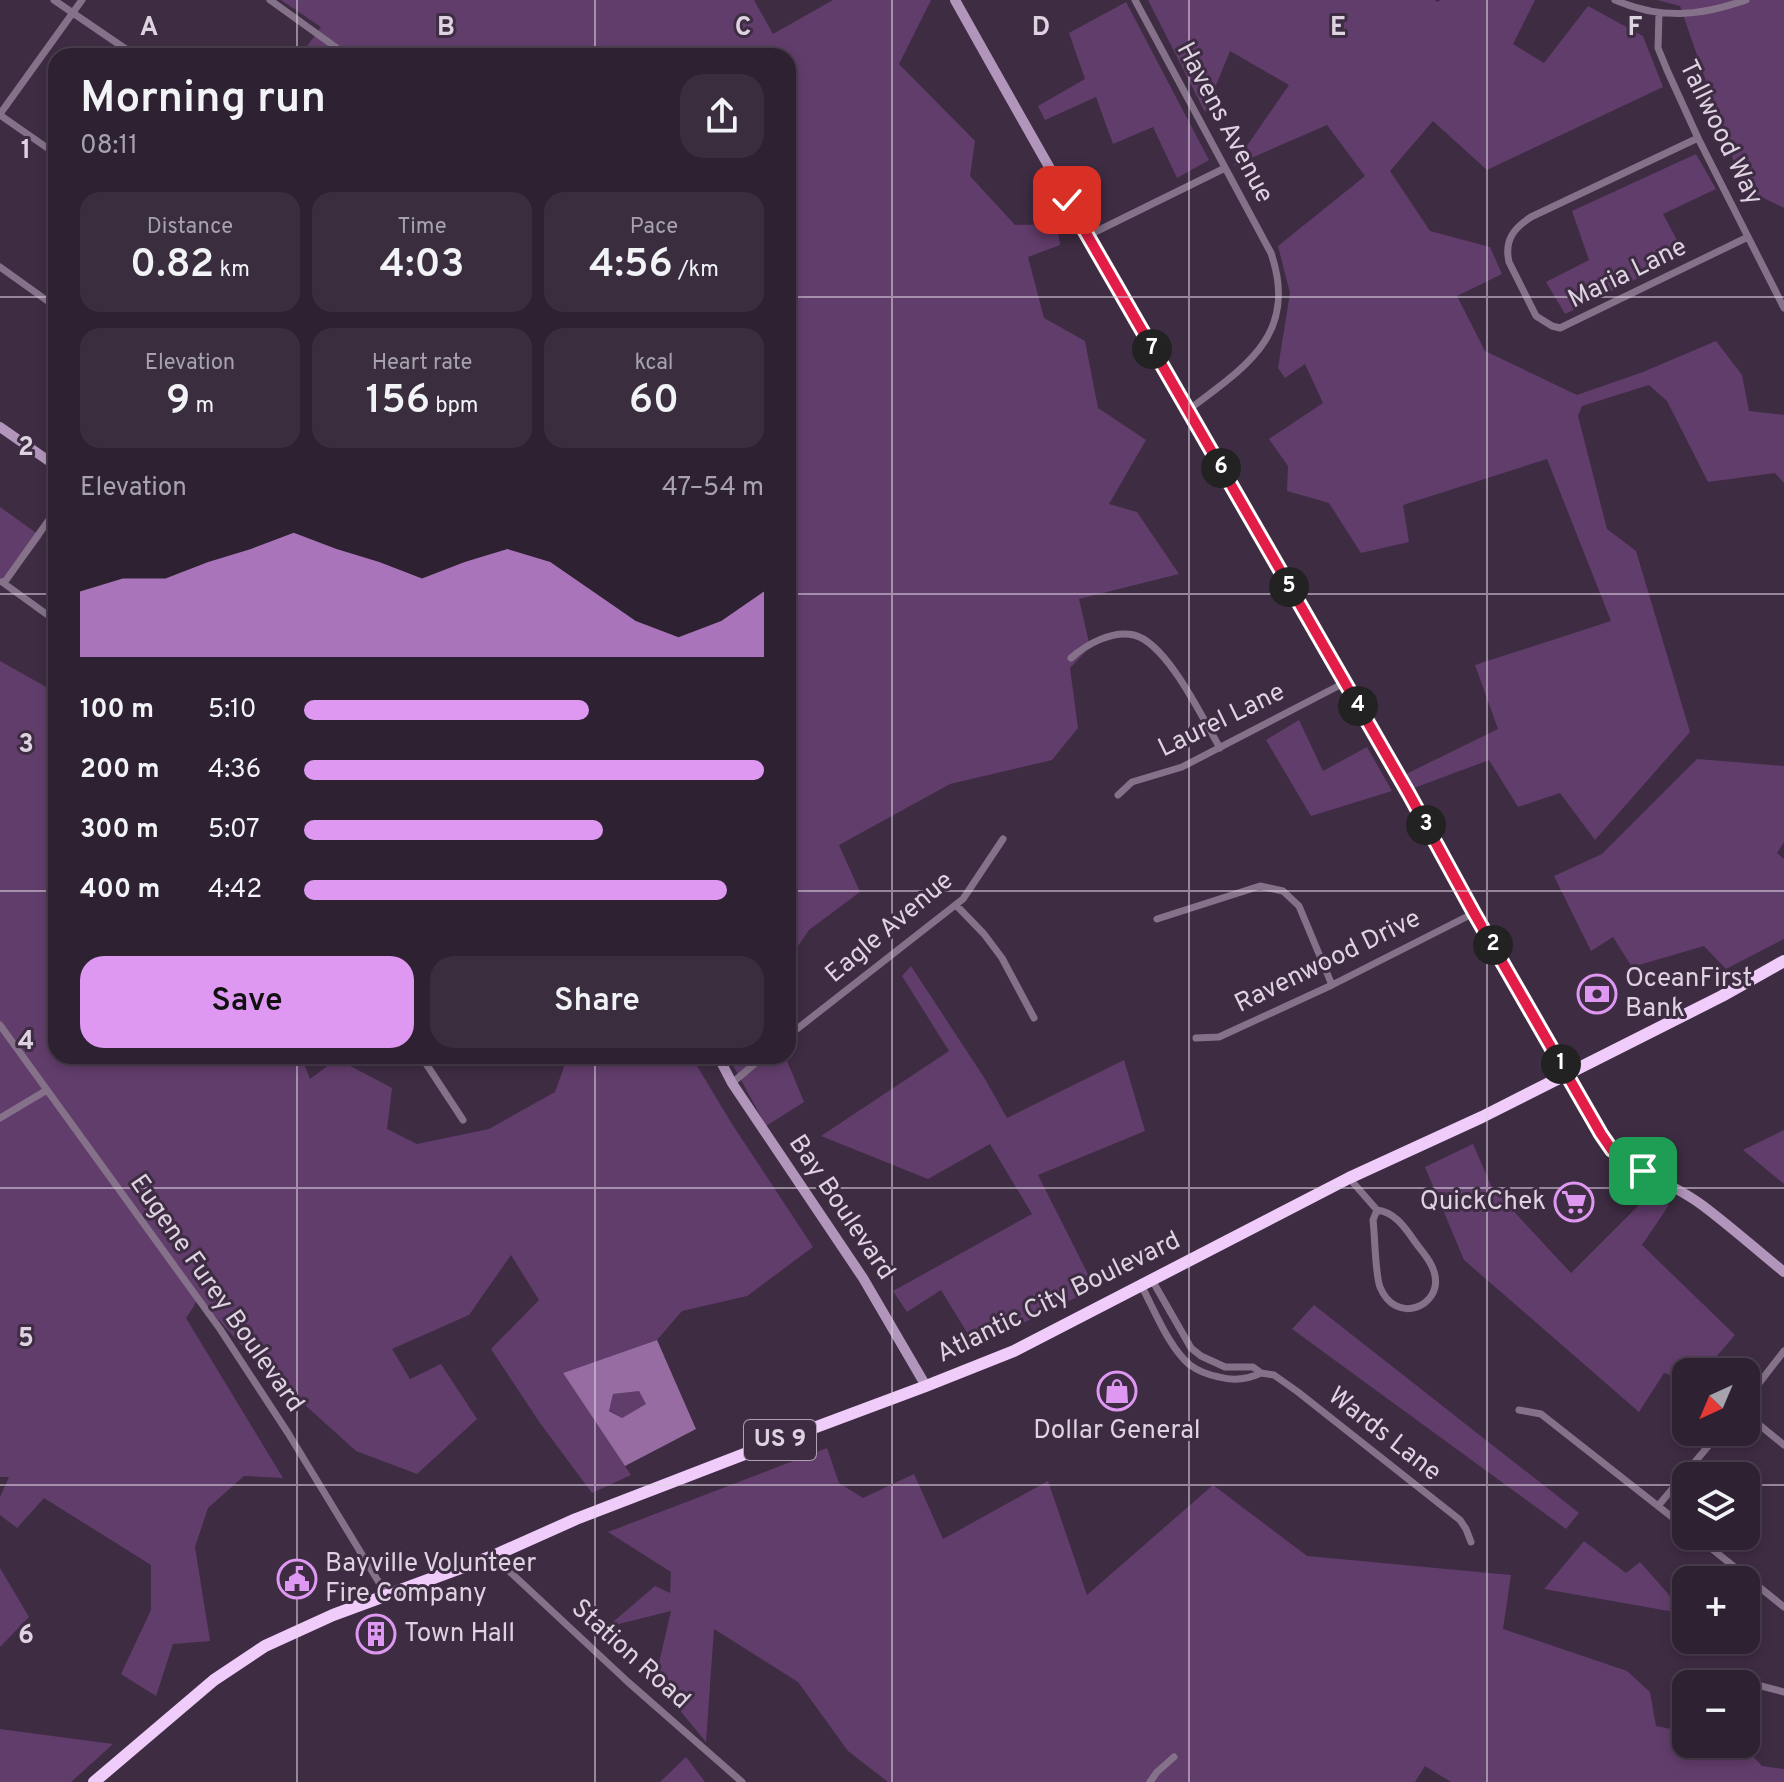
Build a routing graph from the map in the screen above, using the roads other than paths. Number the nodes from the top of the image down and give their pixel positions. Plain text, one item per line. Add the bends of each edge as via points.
1 (54, 0) edge
2 (82, 0) edge
3 (270, 0) edge
4 (955, 0) edge
5 (1135, 0) edge
6 (1615, 0) edge
7 (1746, 0) edge
8 (72, 12) junction
9 (1659, 13) junction
10 (124, 48) edge
11 (337, 48) edge
12 (0, 115) edge
13 (1698, 138) junction
14 (48, 148) edge
15 (1225, 168) junction
16 (1087, 236) junction
17 (1748, 237) junction
18 (0, 267) edge
19 (48, 301) edge
20 (1784, 308) edge
21 (1187, 411) junction
22 (0, 427) edge
23 (48, 460) edge
24 (48, 521) edge
25 (2, 582) edge
26 (48, 615) edge
27 (1071, 658) dead end
28 (1344, 683) junction
29 (1220, 748) junction
30 (1118, 795) dead end
31 (1003, 839) dead end
32 (956, 905) junction
33 (1474, 913) junction
34 (1157, 919) dead end
35 (1784, 961) edge
36 (1332, 985) junction
37 (1034, 1018) dead end
38 (0, 1025) edge
39 (796, 1030) edge
40 (1196, 1038) dead end
41 (426, 1064) edge
42 (722, 1064) edge
43 (755, 1064) edge
44 (1566, 1074) junction
45 (732, 1083) junction
46 (47, 1090) junction
47 (0, 1118) edge
48 (463, 1120) dead end
49 (1349, 1178) junction
50 (1377, 1210) junction
51 (1784, 1272) edge
52 (1146, 1283) junction
53 (1784, 1351) edge
54 (1261, 1373) junction
55 (1760, 1382) edge
56 (926, 1386) junction
57 (1519, 1410) dead end
58 (1760, 1425) edge
59 (1784, 1445) edge
60 (1708, 1446) edge
61 (1658, 1506) junction
62 (1672, 1517) edge
63 (1471, 1542) dead end
64 (1713, 1550) edge
65 (493, 1556) junction
66 (386, 1594) junction
67 (1784, 1607) edge
68 (1760, 1686) edge
69 (1784, 1692) edge
70 (1174, 1757) dead end
71 (94, 1782) edge
72 (742, 1782) edge
73 (1150, 1782) edge

1 - 8 street
2 - 8 street
3 - 11 street
4 - 16 street
5 - 15 street, Havens Avenue
6 - 9 street
7 - 9 street via 1708,11
8 - 10 street
8 - 12 street
9 - 13 street, Tallwood Way via 1658,48
12 - 14 street
13 - 17 street, Tallwood Way
13 - 17 street, Maria Lane via 1531,217 1512,232 1509,262 1536,316 1560,328
15 - 16 street
15 - 21 street, Havens Avenue via 1278,272 1275,322 1257,353
16 - 21 street
17 - 20 street, Tallwood Way
18 - 19 street
21 - 28 street
22 - 23 street
24 - 25 street
25 - 26 street
27 - 29 street via 1111,636 1136,635 1148,642 1174,670
28 - 29 street, Laurel Lane
28 - 33 street
29 - 30 street, Laurel Lane via 1182,767 1132,782
31 - 32 street, Eagle Avenue
32 - 37 street via 1002,958
32 - 39 street, Eagle Avenue
33 - 36 street, Ravenwood Drive
33 - 44 street
34 - 36 street via 1260,886 1283,891 1299,906
35 - 44 highway, Atlantic City Boulevard / US 9
36 - 40 street, Ravenwood Drive via 1219,1037
38 - 46 street, Eugene Furey Boulevard
41 - 48 street
42 - 45 street, Bay Boulevard
43 - 45 street
44 - 49 highway, Atlantic City Boulevard / US 9
44 - 51 street via 1612,1150 1700,1203
45 - 56 street, Bay Boulevard via 863,1278
46 - 47 street
46 - 66 street, Eugene Furey Boulevard via 220,1329
49 - 50 street
49 - 52 highway, Atlantic City Boulevard / US 9
50 - 50 street via 1395,1216 1432,1267 1434,1291 1417,1308 1399,1308 1380,1286 1373,1220
52 - 54 street, Wards Lane via 1201,1356 1225,1367 1253,1367
52 - 54 street via 1179,1353 1192,1366 1225,1379
52 - 56 highway, Atlantic City Boulevard / US 9 via 1014,1351
53 - 55 street
54 - 63 street, Wards Lane via 1274,1375 1298,1392 1460,1520
56 - 65 highway, Atlantic City Boulevard / US 9 via 576,1519
57 - 61 street via 1541,1414
58 - 59 street
60 - 61 street
61 - 62 street
64 - 67 street
65 - 66 highway, Atlantic City Boulevard / US 9
65 - 72 street, Station Road
66 - 71 highway, Atlantic City Boulevard / US 9 via 265,1646 214,1680
68 - 69 street
70 - 73 street

